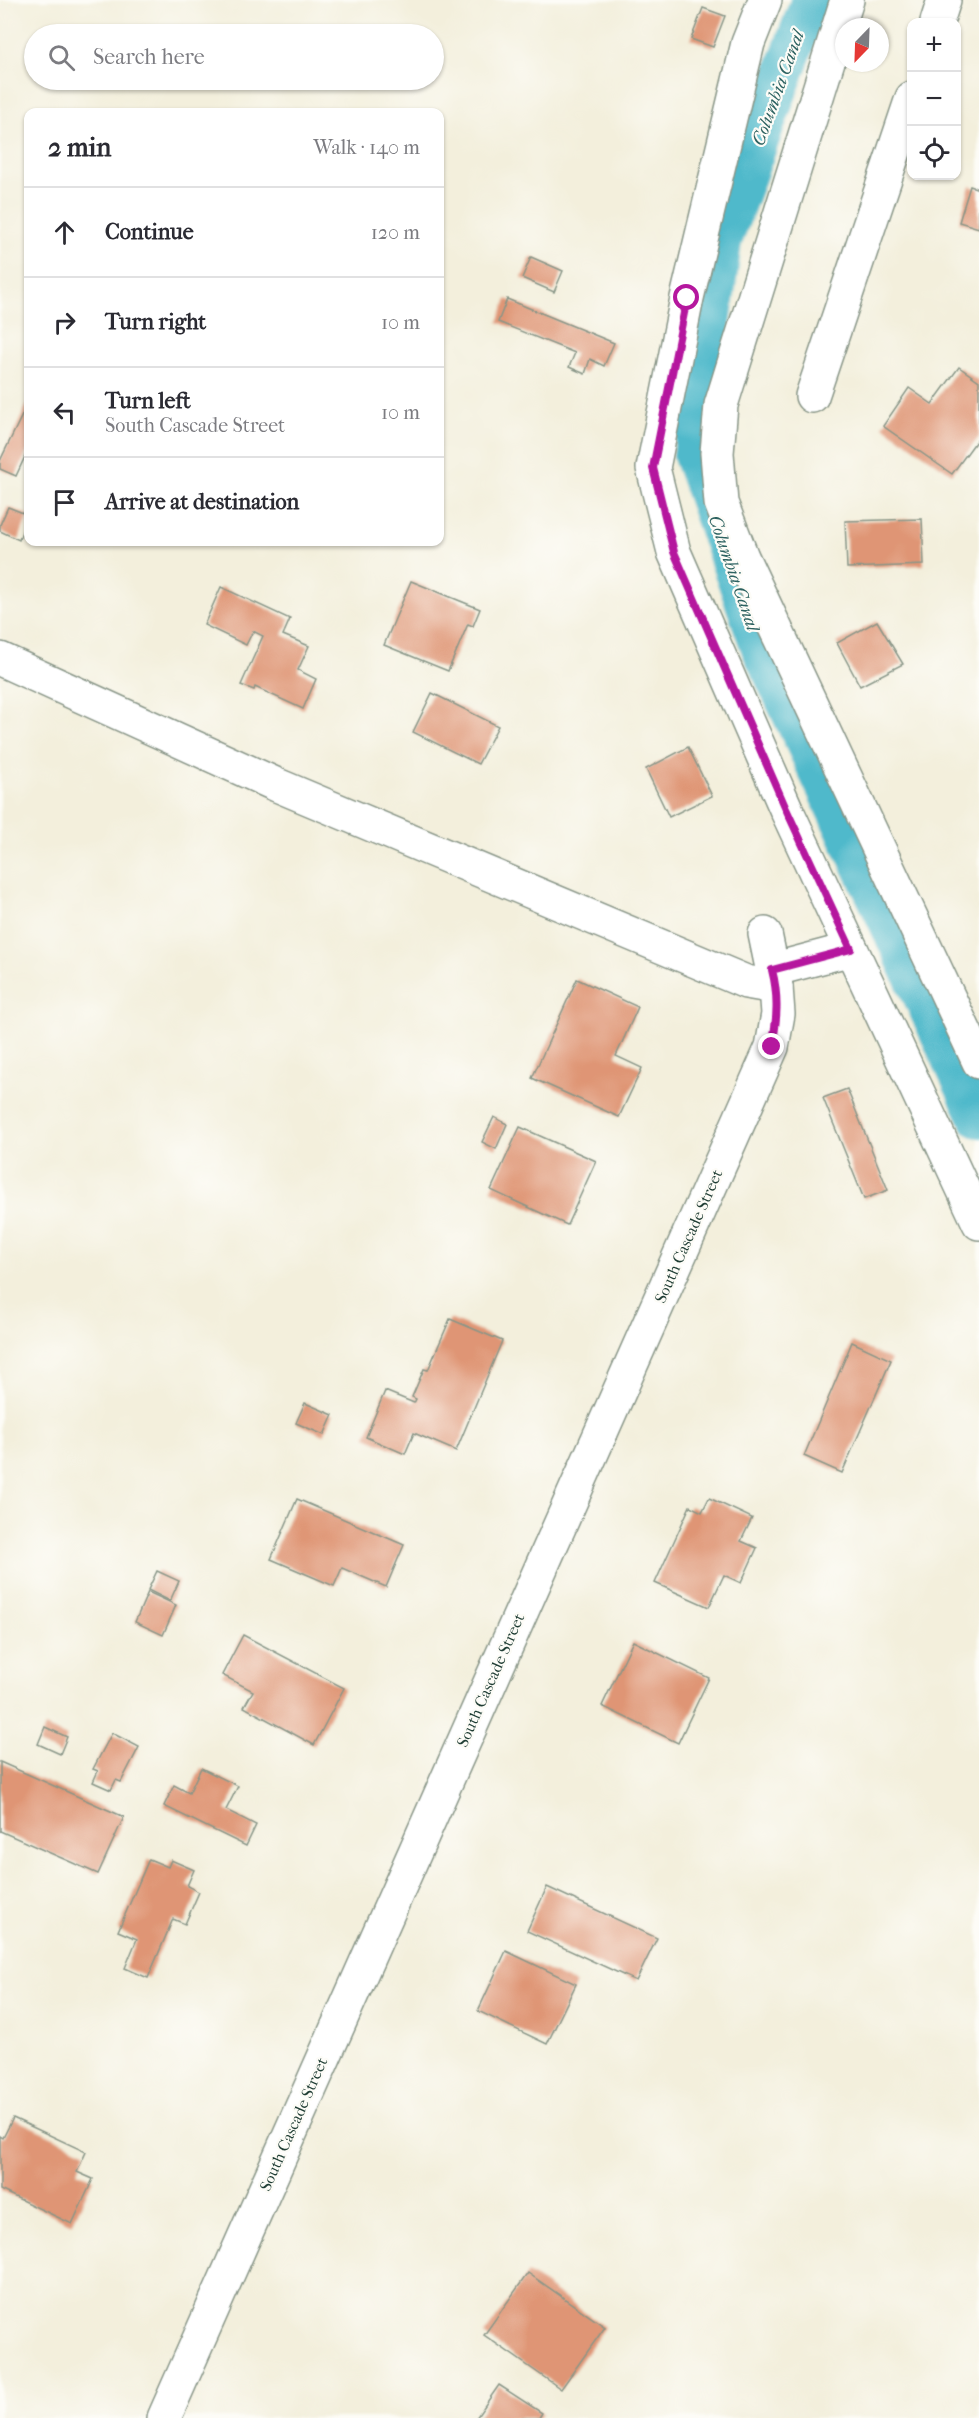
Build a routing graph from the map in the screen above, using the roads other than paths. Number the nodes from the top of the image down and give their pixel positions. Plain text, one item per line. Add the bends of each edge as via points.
1 (765, 0) edge
2 (847, 0) edge
3 (944, 0) edge
4 (938, 18) edge
5 (907, 113) edge
6 (812, 396) dead end
7 (0, 659) edge
8 (765, 934) dead end
9 (851, 949) junction
10 (774, 979) junction
11 (979, 1062) edge
12 (979, 1223) edge
13 (164, 2418) edge

1 - 9 street via 748,43 687,298 653,468 674,552
2 - 11 street via 721,405 717,453 721,503 742,557
3 - 4 street
5 - 6 street
7 - 10 street via 277,785 746,982
8 - 10 street, South Cascade Street
9 - 10 street
9 - 12 street
10 - 13 street, South Cascade Street via 778,1014 772,1047

